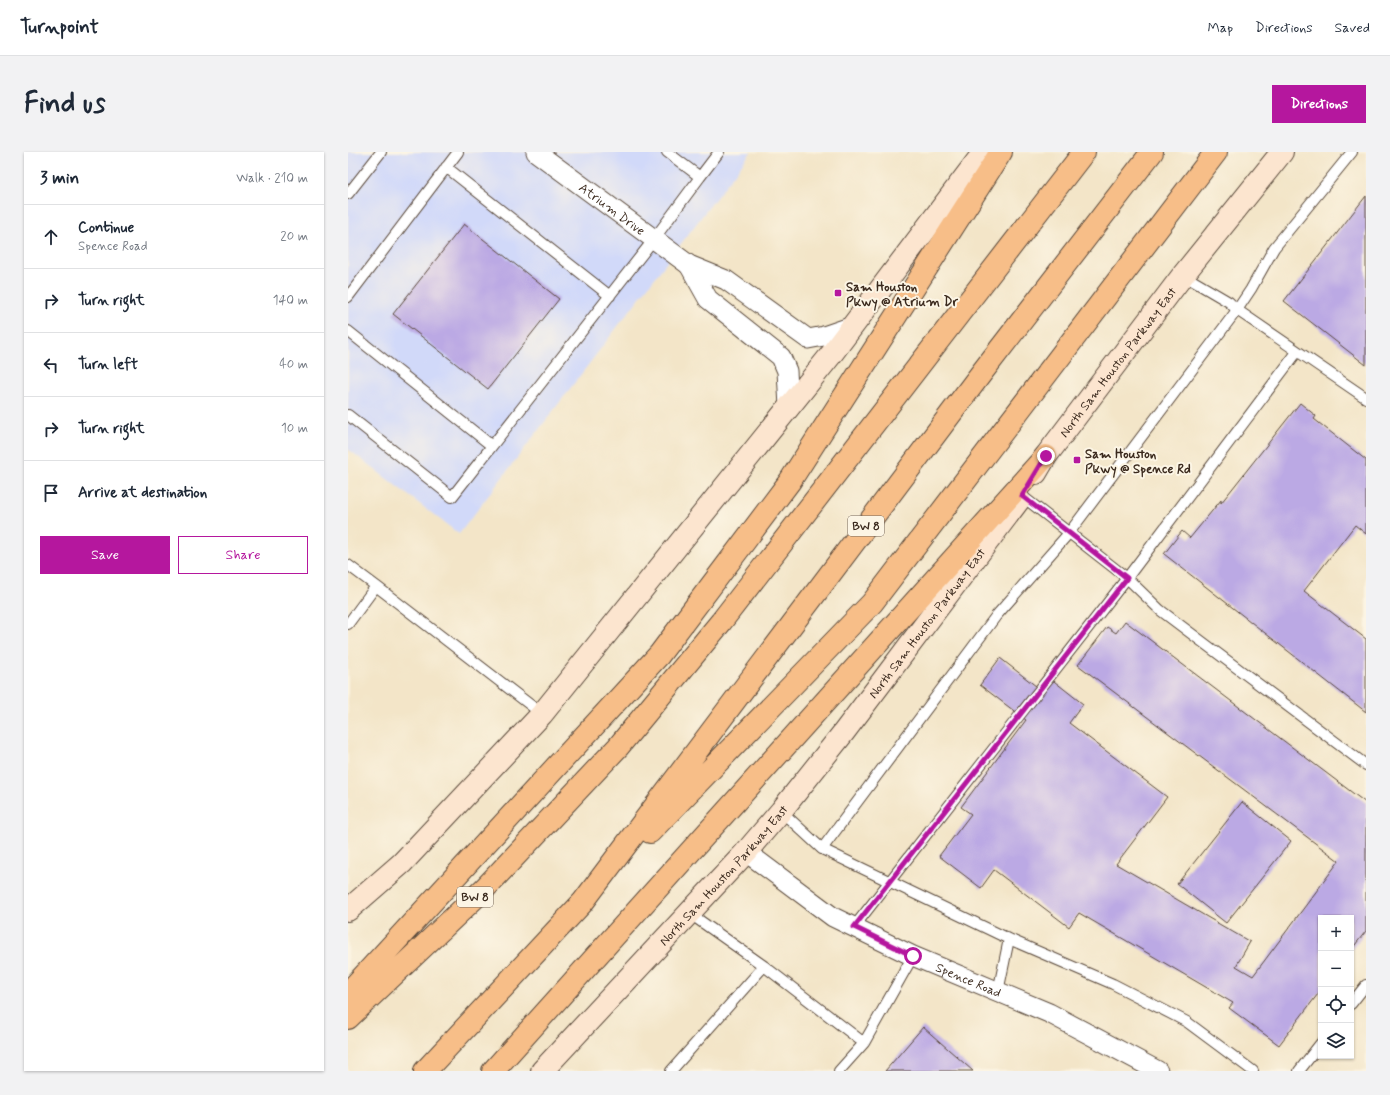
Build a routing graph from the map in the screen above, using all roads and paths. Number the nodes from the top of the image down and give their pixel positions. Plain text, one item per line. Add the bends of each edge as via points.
1 (381, 152) edge
2 (458, 152) edge
3 (536, 152) edge
4 (667, 152) edge
5 (719, 152) edge
6 (984, 152) edge
7 (1001, 152) edge
8 (1084, 152) edge
9 (1152, 152) edge
10 (1216, 152) edge
11 (1282, 152) edge
12 (1352, 152) edge
13 (446, 167) junction
14 (700, 177) junction
15 (348, 194) edge
16 (654, 239) junction
17 (689, 265) junction
18 (1184, 275) junction
19 (610, 296) junction
20 (348, 297) edge
21 (1237, 310) junction
22 (853, 326) junction
23 (348, 331) edge
24 (1297, 352) junction
25 (1366, 398) edge
26 (789, 407) junction
27 (348, 415) edge
28 (492, 446) junction
29 (1046, 456) junction
30 (1022, 496) junction
31 (1069, 533) junction
32 (348, 565) edge
33 (1127, 578) junction
34 (376, 586) junction
35 (348, 624) edge
36 (542, 714) junction
37 (1366, 765) edge
38 (782, 811) junction
39 (822, 849) junction
40 (746, 852) junction
41 (890, 881) junction
42 (583, 902) junction
43 (348, 910) edge
44 (689, 913) junction
45 (854, 927) junction
46 (1009, 939) junction
47 (913, 956) junction
48 (764, 966) junction
49 (1366, 985) edge
50 (998, 992) junction
51 (348, 993) edge
52 (1354, 1000) edge
53 (348, 1018) edge
54 (864, 1043) junction
55 (1318, 1047) edge
56 (1132, 1064) edge
57 (425, 1071) edge
58 (493, 1071) edge
59 (542, 1071) edge
60 (671, 1071) edge
61 (839, 1071) edge
62 (1158, 1071) edge
63 (1253, 1071) edge
64 (1299, 1071) edge

1 - 15 lane
2 - 13 lane
3 - 16 street, Atrium Drive
4 - 14 lane
5 - 14 lane
6 - 22 main road
7 - 51 highway via 790,481 659,655
8 - 53 highway, BW 8 via 721,622 618,747 485,888
9 - 42 highway, BW 8 via 978,377
10 - 42 highway via 872,603
11 - 18 main road, North Sam Houston Parkway East
12 - 21 lane via 1274,248
13 - 19 lane
13 - 20 lane
14 - 16 lane
16 - 17 street, Atrium Drive
16 - 19 lane
17 - 22 street, Atrium Drive via 726,280 808,339
17 - 26 street, Atrium Drive via 708,299 781,357 787,371
18 - 21 lane via 1229,302
18 - 29 main road, North Sam Houston Parkway East
19 - 28 lane
21 - 24 lane
21 - 31 lane
22 - 26 main road
23 - 28 lane
24 - 25 lane
24 - 33 lane
26 - 36 main road
27 - 28 lane via 452,497
29 - 30 main road, North Sam Houston Parkway East
29 - 58 highway
30 - 31 lane
30 - 38 main road, North Sam Houston Parkway East
31 - 33 lane
31 - 39 lane via 996,616
32 - 34 lane
33 - 37 lane via 1160,610
33 - 41 lane
34 - 35 lane
34 - 36 lane
36 - 43 main road via 402,863
38 - 39 lane
38 - 40 main road, North Sam Houston Parkway East
39 - 41 lane
40 - 44 main road, North Sam Houston Parkway East
40 - 45 street, Spence Road via 832,917
41 - 45 lane
41 - 46 lane
42 - 57 highway, BW 8
44 - 48 lane
44 - 59 main road, North Sam Houston Parkway East
45 - 47 street, Spence Road
46 - 50 lane
46 - 63 lane via 1113,984 1187,1022
47 - 50 street, Spence Road
47 - 54 lane
48 - 54 lane
48 - 60 lane
49 - 52 lane
50 - 56 street, Spence Road via 1049,1013
54 - 61 lane
55 - 64 lane
56 - 62 street, Spence Road

